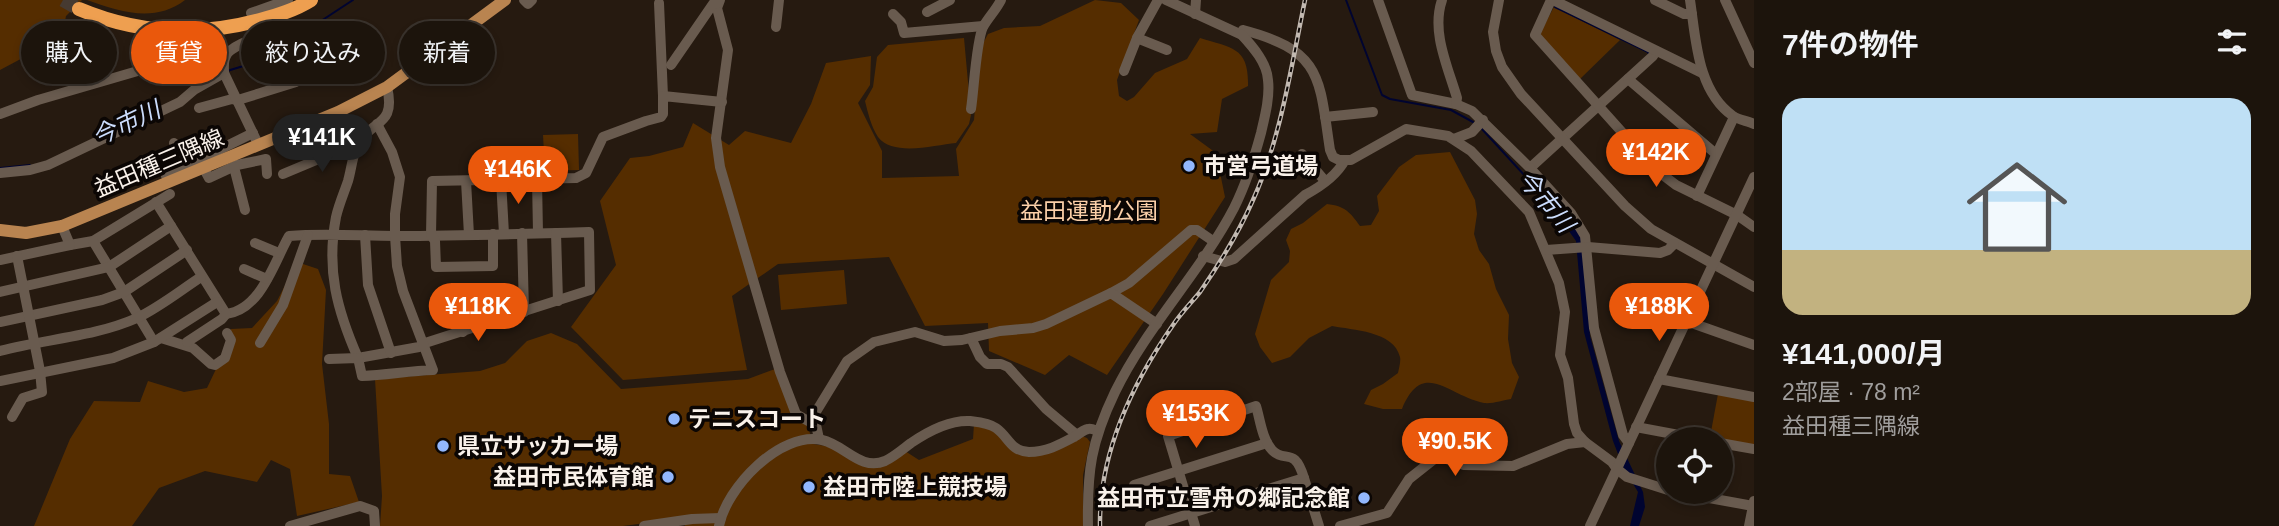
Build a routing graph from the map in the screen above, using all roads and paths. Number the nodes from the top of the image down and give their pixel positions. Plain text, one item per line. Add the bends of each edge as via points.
1 (288, 0) edge
2 (311, 0) edge
3 (505, 0) edge
4 (524, 0) edge
5 (532, 0) edge
6 (779, 0) edge
7 (950, 0) edge
8 (1158, 0) edge
9 (1166, 0) edge
10 (1196, 0) edge
11 (1378, 0) edge
12 (1442, 0) edge
13 (1499, 0) edge
14 (1552, 0) edge
15 (1655, 0) edge
16 (1690, 0) edge
17 (1725, 0) edge
18 (719, 2) edge
19 (996, 2) edge
20 (659, 3) dead end
21 (79, 9) tunnel mouth
22 (927, 12) dead end
23 (251, 13) dead end
24 (1195, 13) junction
25 (893, 14) dead end
26 (1692, 14) junction
27 (278, 15) junction
28 (227, 26) edge
29 (983, 26) junction
30 (131, 27) edge
31 (776, 27) dead end
32 (1242, 34) junction
33 (1137, 38) junction
34 (1167, 50) dead end
35 (1656, 51) junction
36 (227, 53) edge
37 (1754, 63) edge
38 (671, 65) dead end
39 (1124, 71) dead end
40 (131, 73) edge
41 (1702, 73) junction
42 (227, 79) edge
43 (1628, 79) junction
44 (205, 84) edge
45 (290, 84) edge
46 (387, 87) junction
47 (663, 96) junction
48 (238, 100) junction
49 (722, 102) junction
50 (1456, 104) junction
51 (1598, 105) junction
52 (199, 108) dead end
53 (971, 109) dead end
54 (1373, 112) dead end
55 (0, 114) edge
56 (1325, 117) junction
57 (1734, 117) junction
58 (1482, 121) junction
59 (377, 124) junction
60 (1754, 124) edge
61 (1563, 138) junction
62 (255, 139) junction
63 (1454, 139) junction
64 (174, 143) dead end
65 (356, 148) junction
66 (1716, 154) junction
67 (1302, 155) dead end
68 (1345, 160) junction
69 (186, 166) junction
70 (203, 167) junction
71 (234, 167) junction
72 (1530, 168) junction
73 (0, 173) edge
74 (267, 174) dead end
75 (283, 174) dead end
76 (166, 176) dead end
77 (1754, 177) edge
78 (501, 180) junction
79 (537, 180) junction
80 (466, 181) junction
81 (1325, 181) junction
82 (170, 194) dead end
83 (1697, 196) junction
84 (156, 202) junction
85 (245, 210) dead end
86 (1737, 215) junction
87 (62, 226) junction
88 (171, 226) junction
89 (1754, 227) edge
90 (0, 230) edge
91 (522, 233) junction
92 (538, 233) junction
93 (556, 233) junction
94 (498, 234) junction
95 (309, 235) junction
96 (334, 235) junction
97 (365, 235) junction
98 (469, 235) junction
99 (395, 236) junction
100 (431, 236) junction
101 (93, 241) junction
102 (1213, 241) junction
103 (255, 243) dead end
104 (1674, 244) junction
105 (70, 245) junction
106 (1582, 247) junction
107 (187, 250) junction
108 (1546, 250) junction
109 (279, 254) junction
110 (17, 256) junction
111 (1203, 256) junction
112 (0, 260) edge
113 (1714, 265) junction
114 (109, 267) junction
115 (244, 269) dead end
116 (201, 277) junction
117 (267, 279) junction
118 (24, 286) junction
119 (1754, 287) edge
120 (0, 292) edge
121 (124, 292) junction
122 (1111, 293) junction
123 (453, 300) dead end
124 (558, 301) junction
125 (217, 302) junction
126 (524, 312) junction
127 (29, 314) junction
128 (226, 314) junction
129 (139, 317) junction
130 (0, 321) edge
131 (1686, 321) junction
132 (1157, 324) junction
133 (463, 332) junction
134 (227, 333) dead end
135 (971, 338) junction
136 (158, 340) junction
137 (35, 342) junction
138 (187, 342) dead end
139 (260, 343) dead end
140 (422, 344) junction
141 (1754, 345) edge
142 (0, 351) edge
143 (391, 353) junction
144 (358, 358) junction
145 (329, 359) dead end
146 (40, 371) junction
147 (1659, 379) junction
148 (0, 381) edge
149 (1754, 397) edge
150 (12, 417) dead end
151 (815, 425) junction
152 (1636, 427) junction
153 (1098, 431) junction
154 (1656, 431) edge
155 (1077, 435) junction
156 (819, 439) junction
157 (1585, 442) junction
158 (1267, 443) junction
159 (1627, 445) junction
160 (1733, 445) edge
161 (1754, 449) edge
162 (1618, 466) junction
163 (1178, 471) junction
164 (1304, 478) junction
165 (1134, 485) dead end
166 (1656, 487) edge
167 (1733, 500) edge
168 (1753, 503) edge
169 (1191, 514) junction
170 (1374, 521) edge
171 (720, 522) edge
172 (290, 526) edge
173 (375, 526) edge
174 (644, 526) edge
175 (1088, 526) edge
176 (1150, 526) edge
177 (1195, 526) edge
178 (1319, 526) edge
179 (1340, 526) edge
180 (1590, 526) edge
181 (1749, 526) edge

1 - 23 street
2 - 27 highway
3 - 46 main road, 益田種三隅線
4 - 5 street via 527,4
6 - 31 street
7 - 22 street
8 - 33 street
9 - 24 street
10 - 24 street
11 - 50 street via 1412,96
12 - 50 street via 1440,38
13 - 61 street via 1493,33 1502,67
14 - 35 street
14 - 51 street via 1535,35
15 - 26 street
16 - 26 street
17 - 37 street
18 - 38 street via 713,4
18 - 49 street via 716,8 728,50
19 - 29 street
20 - 47 street
21 - 30 highway
24 - 32 street
25 - 29 street via 904,33
26 - 41 street
27 - 28 highway
27 - 36 street via 276,30
29 - 53 street
32 - 56 street via 1243,30 1259,34 1305,60 1318,79
32 - 102 street via 1266,68 1266,104 1253,164
33 - 34 street
33 - 39 street
35 - 41 street
35 - 43 street
40 - 55 street
41 - 57 street
42 - 48 street
43 - 51 street
43 - 66 street
44 - 73 street via 180,102 48,165
45 - 48 street
46 - 59 street via 391,105
46 - 62 main road, 益田種三隅線 via 338,112
47 - 49 street
47 - 79 street via 661,117 603,137 586,173 576,178
48 - 52 street
48 - 62 street
49 - 151 street via 716,138 734,220 787,392 796,414
50 - 58 street
51 - 61 street
51 - 83 street via 1655,169
54 - 56 street
56 - 68 street via 1333,157
57 - 60 street
57 - 66 street
58 - 63 street
58 - 72 street
59 - 65 street
59 - 99 street via 400,177
61 - 72 street
61 - 104 street via 1625,206
62 - 69 street
62 - 70 main road, 益田種三隅線
63 - 68 street via 1406,129
63 - 108 street via 1529,212
64 - 69 street
65 - 75 street via 345,148
65 - 96 street
66 - 83 street
67 - 81 street
68 - 81 street
69 - 76 street
70 - 71 street via 209,178
70 - 87 main road, 益田種三隅線
71 - 74 street via 266,159
71 - 85 street
72 - 106 street via 1571,213 1585,236
77 - 86 street
78 - 79 street
78 - 80 street
78 - 94 street
79 - 92 street
80 - 98 street
80 - 100 street via 432,181
81 - 111 street via 1234,259 1225,262
82 - 84 street
83 - 86 street
84 - 88 street
84 - 101 street
86 - 89 street
86 - 113 street
87 - 90 main road, 益田種三隅線 via 26,233
87 - 105 street
88 - 107 street
88 - 114 street
91 - 92 street
91 - 94 street
91 - 126 street
92 - 93 street
93 - 124 street
93 - 124 street via 589,232 590,290
94 - 98 street
94 - 100 street via 493,266 436,267
95 - 96 street
95 - 109 street via 289,236
95 - 139 street via 283,305
96 - 97 street
96 - 144 street via 333,285
97 - 99 street
97 - 143 street via 368,285
98 - 100 street
99 - 100 street
99 - 140 street via 403,291
101 - 105 street
101 - 114 street
102 - 111 street
102 - 122 street via 1197,229 1191,230
103 - 109 street
104 - 106 street via 1660,253
104 - 113 street
105 - 110 street
106 - 108 street
106 - 159 street via 1594,328
107 - 116 street
107 - 121 street
108 - 157 street via 1564,303 1560,355 1574,424
109 - 117 street
110 - 112 street
110 - 118 street
111 - 132 street
113 - 119 street
113 - 131 street
114 - 118 street
114 - 121 street
115 - 117 street
116 - 125 street
116 - 129 street
117 - 128 street via 253,300
118 - 120 street
118 - 127 street
121 - 127 street
121 - 129 street
122 - 132 street
122 - 135 street via 1046,324
123 - 133 street
124 - 126 street
125 - 128 street
125 - 136 street
126 - 133 street
127 - 130 street
127 - 137 street
128 - 138 street
129 - 136 street
129 - 137 street via 106,329
131 - 141 street
131 - 147 street
132 - 153 street via 1116,389
133 - 140 street
134 - 136 street via 231,340 225,358 215,365 193,348
135 - 151 street via 944,341 915,332 866,347 847,361 814,415
135 - 155 street via 986,364 1008,367
136 - 146 street via 113,358
137 - 142 street
137 - 146 street
140 - 143 street
140 - 144 street via 433,370 362,376
143 - 144 street
144 - 145 street
146 - 148 street
146 - 150 street via 42,392 23,398
147 - 149 street
147 - 152 street
151 - 156 street
152 - 154 street
152 - 159 street
153 - 155 street via 1087,429
153 - 175 street via 1090,459
155 - 156 street via 1057,446 1024,452 1013,448 996,428 972,421 950,422 874,464 860,462
156 - 171 street via 781,447 768,456 733,496
157 - 162 street
157 - 170 street via 1567,444 1513,466 1464,465 1438,456 1409,479 1387,513
158 - 163 street
158 - 163 street via 1256,406 1168,436
158 - 164 street via 1275,453 1294,459
159 - 162 street
160 - 161 street
162 - 166 street via 1627,478
162 - 180 street
163 - 165 street
163 - 169 street
164 - 169 street
164 - 178 street
167 - 168 street
168 - 181 street
169 - 176 street
169 - 177 street
170 - 179 street
171 - 174 street via 692,519
172 - 173 street via 360,506 374,511

